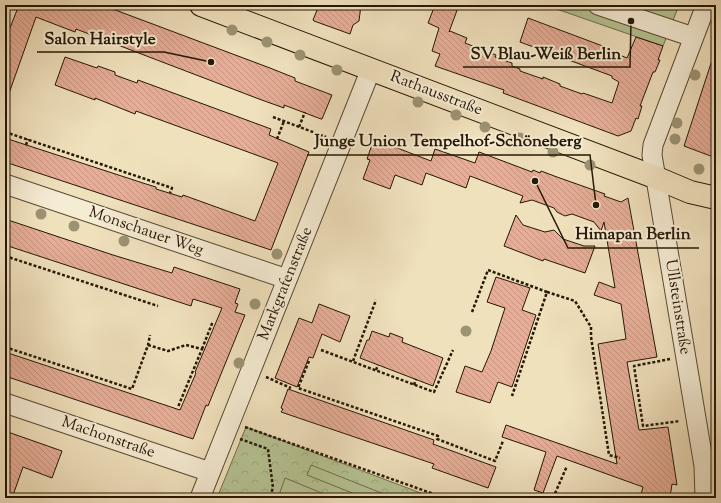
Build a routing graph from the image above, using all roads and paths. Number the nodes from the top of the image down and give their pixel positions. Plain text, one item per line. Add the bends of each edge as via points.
1 (202, 5) edge
2 (598, 5) edge
3 (706, 5) edge
4 (693, 38) junction
5 (371, 69) junction
6 (305, 112) dead end
7 (273, 117) dead end
8 (284, 121) junction
9 (299, 127) junction
10 (5, 132) edge
11 (277, 138) dead end
12 (328, 138) dead end
13 (28, 139) junction
14 (26, 145) dead end
15 (657, 178) junction
16 (5, 184) edge
17 (170, 193) dead end
18 (716, 198) edge
19 (5, 256) edge
20 (287, 279) junction
21 (547, 292) junction
22 (376, 300) dead end
23 (158, 306) dead end
24 (472, 312) dead end
25 (213, 321) dead end
26 (150, 335) dead end
27 (148, 345) junction
28 (5, 347) edge
29 (202, 349) junction
30 (321, 350) dead end
31 (453, 350) dead end
32 (671, 359) dead end
33 (308, 361) dead end
34 (352, 361) junction
35 (378, 365) dead end
36 (376, 370) junction
37 (262, 376) dead end
38 (416, 379) dead end
39 (414, 385) junction
40 (291, 388) dead end
41 (512, 396) dead end
42 (5, 404) edge
43 (178, 407) dead end
44 (682, 421) dead end
45 (243, 426) dead end
46 (238, 438) dead end
47 (503, 441) dead end
48 (620, 458) dead end
49 (567, 466) dead end
50 (210, 472) junction
51 (698, 497) edge
52 (200, 498) edge
53 (269, 498) edge
54 (444, 498) edge
55 (553, 498) edge
56 (675, 498) edge

1 - 5 main road, Rathausstraße
2 - 4 street
3 - 4 street, Ullsteinstraße
4 - 15 street, Ullsteinstraße via 653,145 652,155
5 - 15 main road, Rathausstraße
5 - 20 street, Markgrafenstraße
6 - 9 path
7 - 8 path
8 - 9 path
8 - 11 path
9 - 12 path
10 - 13 path
13 - 14 path
13 - 17 path via 172,188
15 - 18 main road, Rathausstraße via 690,192
15 - 51 street, Ullsteinstraße via 704,466
16 - 20 street, Monschauer Weg
19 - 23 path
20 - 50 street, Markgrafenstraße
21 - 24 path via 488,270
21 - 41 path
21 - 48 path via 575,301 591,326 610,455
22 - 34 path
25 - 29 path
26 - 27 path
27 - 28 path via 132,390
27 - 29 path via 168,351 186,345
29 - 43 path
30 - 34 path
31 - 39 path via 434,392
32 - 44 path via 634,366 643,426
33 - 47 path via 296,389 438,436 437,439 495,461
34 - 36 path
35 - 36 path
36 - 39 path
37 - 40 path
38 - 39 path
42 - 50 street, Machonstraße
45 - 54 path
46 - 53 path via 268,449 273,488
49 - 55 path
50 - 52 street, Markgrafenstraße
51 - 56 path

